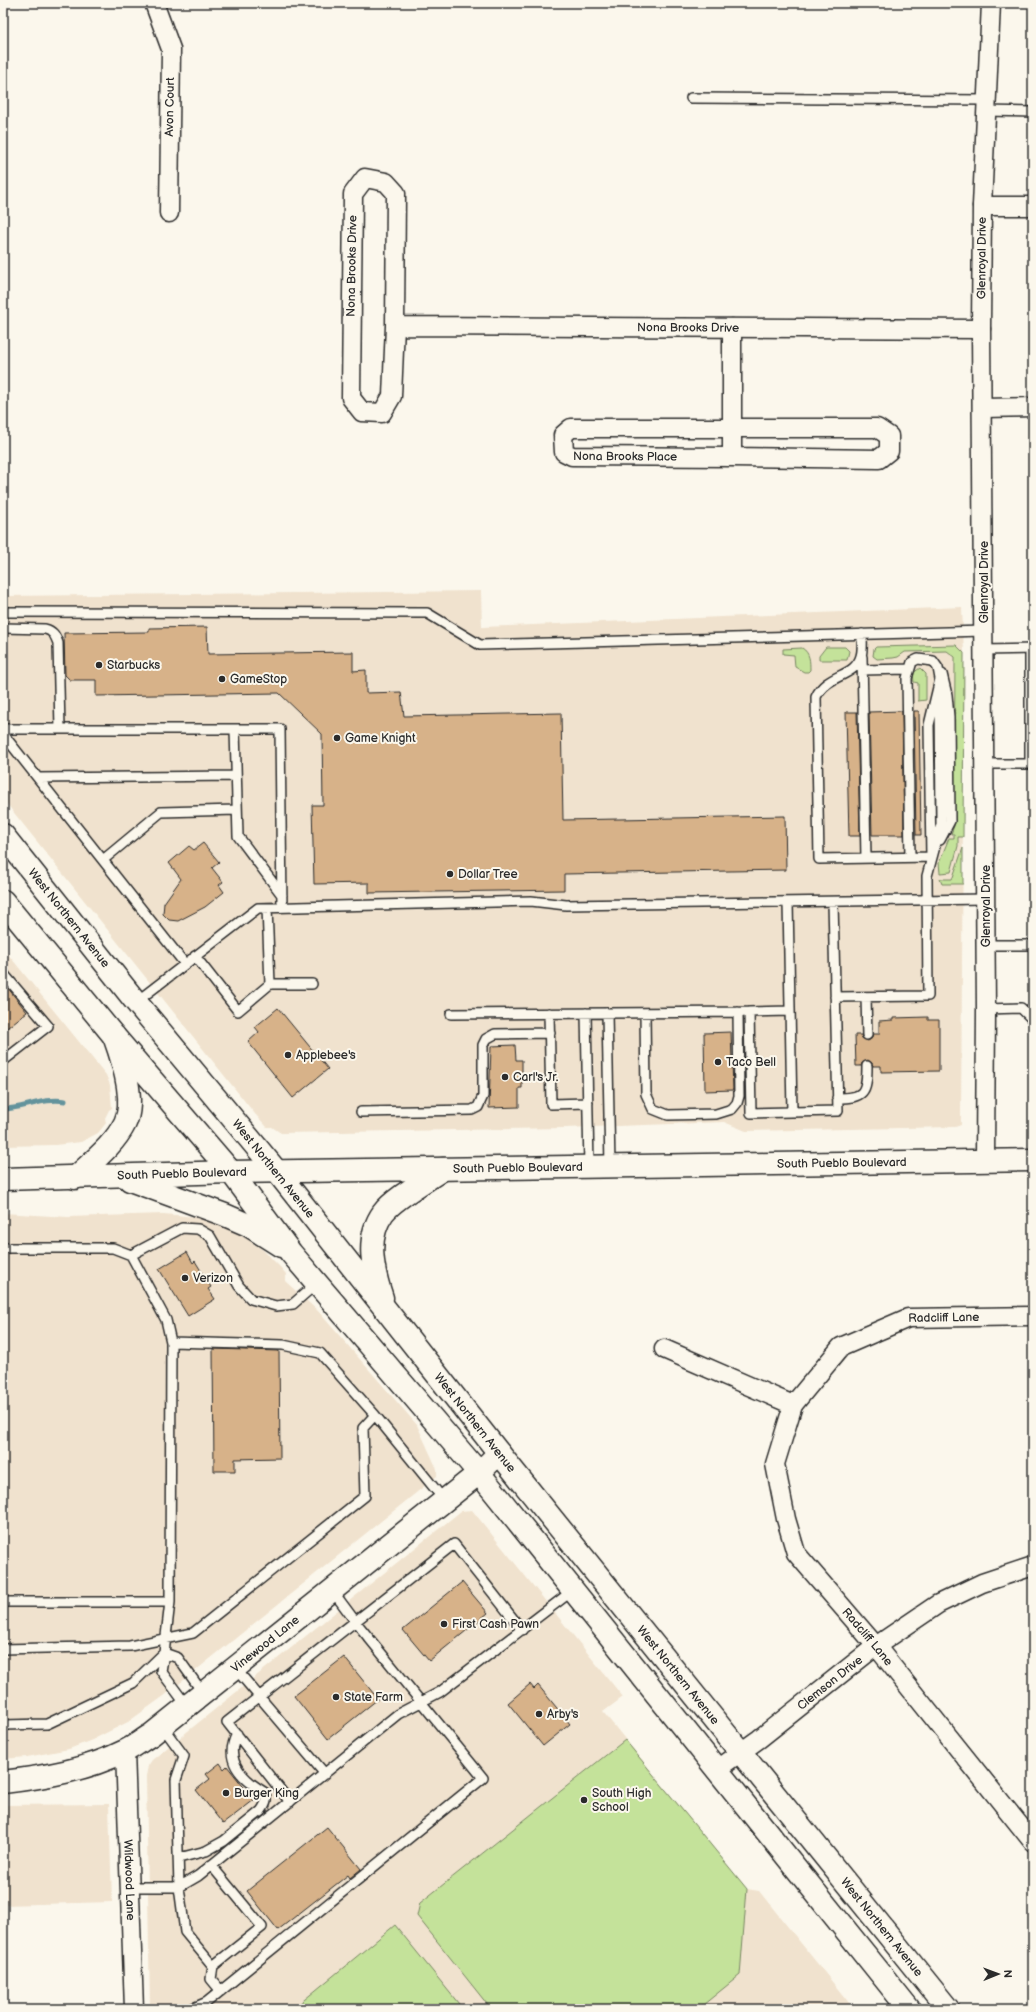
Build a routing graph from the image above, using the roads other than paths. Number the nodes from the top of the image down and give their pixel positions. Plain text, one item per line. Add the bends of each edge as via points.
1 (154, 3) edge
2 (991, 3) edge
3 (691, 98) dead end
4 (987, 106) junction
5 (1033, 112) edge
6 (982, 206) junction
7 (1033, 206) edge
8 (169, 213) dead end
9 (395, 326) junction
10 (732, 328) junction
11 (981, 329) junction
12 (1033, 407) edge
13 (983, 408) junction
14 (733, 428) junction
15 (732, 457) junction
16 (3, 612) edge
17 (3, 628) edge
18 (984, 631) junction
19 (862, 634) junction
20 (1031, 649) edge
21 (984, 650) junction
22 (862, 655) junction
23 (938, 668) junction
24 (908, 669) junction
25 (862, 670) junction
26 (3, 729) edge
27 (60, 729) junction
28 (235, 729) junction
29 (3, 734) edge
30 (985, 764) junction
31 (1032, 764) edge
32 (236, 776) junction
33 (38, 778) junction
34 (237, 810) junction
35 (3, 835) edge
36 (910, 857) junction
37 (931, 857) junction
38 (866, 858) junction
39 (103, 860) junction
40 (282, 895) junction
41 (986, 899) junction
42 (928, 900) junction
43 (3, 901) edge
44 (788, 902) junction
45 (833, 902) junction
46 (282, 907) junction
47 (268, 908) junction
48 (986, 945) junction
49 (1033, 945) edge
50 (195, 956) junction
51 (185, 964) junction
52 (3, 973) edge
53 (270, 984) junction
54 (312, 984) dead end
55 (835, 997) junction
56 (866, 997) junction
57 (136, 1002) junction
58 (986, 1009) junction
59 (790, 1011) junction
60 (738, 1012) junction
61 (749, 1012) junction
62 (549, 1013) junction
63 (586, 1013) junction
64 (645, 1013) junction
65 (451, 1014) dead end
66 (607, 1014) junction
67 (1033, 1020) edge
68 (550, 1033) junction
69 (867, 1034) dead end
70 (114, 1036) junction
71 (3, 1061) edge
72 (867, 1066) dead end
73 (838, 1098) junction
74 (588, 1103) junction
75 (361, 1112) dead end
76 (792, 1112) junction
77 (986, 1160) junction
78 (1033, 1160) edge
79 (589, 1167) junction
80 (610, 1167) junction
81 (443, 1169) junction
82 (231, 1172) junction
83 (278, 1173) junction
84 (119, 1176) junction
85 (76, 1178) junction
86 (3, 1179) edge
87 (3, 1248) edge
88 (291, 1253) junction
89 (131, 1255) junction
90 (317, 1283) junction
91 (386, 1309) junction
92 (1033, 1316) edge
93 (171, 1342) junction
94 (664, 1349) dead end
95 (793, 1405) junction
96 (375, 1415) junction
97 (499, 1453) junction
98 (479, 1473) junction
99 (444, 1500) junction
100 (1033, 1566) edge
101 (332, 1590) junction
102 (572, 1591) junction
103 (3, 1602) edge
104 (170, 1602) junction
105 (356, 1621) junction
106 (522, 1630) junction
107 (167, 1640) junction
108 (876, 1646) junction
109 (3, 1649) edge
110 (164, 1653) junction
111 (235, 1668) junction
112 (259, 1697) junction
113 (195, 1700) junction
114 (420, 1701) junction
115 (3, 1725) edge
116 (162, 1726) junction
117 (237, 1734) junction
118 (125, 1751) junction
119 (740, 1752) junction
120 (717, 1769) junction
121 (325, 1774) junction
122 (3, 1782) edge
123 (290, 1802) junction
124 (1033, 1842) edge
125 (179, 1858) junction
126 (211, 1866) junction
127 (130, 1887) junction
128 (179, 1887) junction
129 (213, 1966) junction
130 (221, 1991) junction
131 (134, 2009) edge
132 (191, 2009) edge
133 (909, 2009) edge
134 (948, 2009) edge

1 - 8 street, Avon Court via 171,49
2 - 4 street, Glenroyal Drive
3 - 4 lane
4 - 5 lane
4 - 6 street, Glenroyal Drive
6 - 7 street
6 - 11 street, Glenroyal Drive
9 - 9 street, Nona Brooks Drive via 392,396 382,413 362,412 351,398 352,265 353,194 365,178 386,182 396,193
9 - 10 street, Nona Brooks Drive
10 - 11 street, Nona Brooks Drive
10 - 14 street
11 - 13 street, Glenroyal Drive
12 - 13 street
13 - 18 street, Glenroyal Drive
14 - 15 street
14 - 15 street, Nona Brooks Place via 877,428 889,436 889,451 880,459
14 - 15 street, Nona Brooks Place via 571,428 563,435 564,452 572,456
16 - 19 lane via 427,613 480,645
17 - 27 lane via 45,629 51,630 56,636
18 - 19 lane
18 - 21 street, Glenroyal Drive
19 - 22 lane
20 - 21 lane
20 - 31 lane
21 - 30 street, Glenroyal Drive
22 - 25 lane
22 - 38 lane via 858,664 850,671 828,681 816,697 819,859
23 - 24 lane via 933,662 918,659 912,662
23 - 37 lane via 940,679 929,725
23 - 37 lane via 944,678 947,695 950,821
24 - 25 lane
24 - 36 lane
25 - 38 lane
26 - 27 lane
27 - 28 lane
28 - 32 lane
28 - 40 lane via 280,729
29 - 33 lane
30 - 31 lane
30 - 41 street, Glenroyal Drive
32 - 33 lane
32 - 34 lane
33 - 39 lane
34 - 39 lane via 161,812
34 - 40 lane via 238,836
35 - 57 main road, West Northern Avenue
36 - 37 lane
36 - 38 lane
37 - 42 lane via 927,876
39 - 51 lane
40 - 46 lane
41 - 42 lane
41 - 48 street, Glenroyal Drive
42 - 45 lane
42 - 56 lane via 928,996
43 - 70 main road
44 - 45 lane
44 - 46 lane via 566,905 531,901
44 - 59 lane
45 - 55 lane
46 - 47 lane
47 - 50 lane via 258,908
47 - 53 lane
48 - 49 lane
48 - 58 street, Glenroyal Drive
50 - 51 lane
50 - 53 lane via 238,1011
51 - 57 lane
52 - 71 lane via 48,1026
53 - 54 lane
55 - 56 lane
55 - 73 lane
56 - 69 lane
57 - 83 main road, West Northern Avenue
58 - 67 lane via 1021,1008
58 - 77 street, Glenroyal Drive
59 - 61 lane
59 - 76 lane
60 - 61 lane
60 - 64 lane
60 - 64 lane via 737,1103 725,1112 681,1115 659,1113 649,1102 646,1094
61 - 76 lane via 751,1113
62 - 63 lane
62 - 65 lane
62 - 68 lane
63 - 66 lane
63 - 74 lane
64 - 66 lane
66 - 80 lane
68 - 74 lane via 551,1104
68 - 75 lane via 490,1035 483,1045 482,1102 472,1110
70 - 82 main road
70 - 85 main road via 124,1064 128,1091 126,1122 113,1141
72 - 73 lane via 864,1092 857,1097
73 - 76 lane via 838,1111
74 - 79 lane
77 - 78 main road, South Pueblo Boulevard
77 - 80 main road, South Pueblo Boulevard
79 - 80 main road, South Pueblo Boulevard
79 - 81 main road, South Pueblo Boulevard
81 - 83 main road, South Pueblo Boulevard
81 - 91 main road via 394,1203 384,1212 376,1227 373,1241 374,1273
82 - 83 main road, South Pueblo Boulevard
82 - 84 main road, South Pueblo Boulevard
82 - 88 main road
83 - 91 main road, West Northern Avenue
84 - 85 main road, South Pueblo Boulevard
84 - 88 main road via 248,1225
85 - 86 main road, South Pueblo Boulevard
87 - 89 lane via 113,1248
88 - 90 main road
89 - 90 lane via 182,1228 198,1229 210,1236 239,1286 250,1299 276,1306 293,1304
89 - 93 lane via 166,1320
90 - 98 main road
91 - 97 main road, West Northern Avenue
92 - 95 street, Radcliff Lane via 908,1318 841,1347
93 - 96 lane via 283,1345 320,1353
93 - 104 lane
94 - 95 street
95 - 108 street, Radcliff Lane via 775,1464 796,1553
96 - 99 lane
96 - 107 lane via 363,1428 365,1496 193,1633
97 - 98 main road, Vinewood Lane
97 - 119 main road, West Northern Avenue
98 - 99 main road, Vinewood Lane
98 - 102 main road
99 - 101 main road, Vinewood Lane
100 - 108 street, Clemson Drive via 982,1583 938,1604
101 - 105 lane
101 - 111 main road, Vinewood Lane
102 - 106 lane
102 - 120 main road
103 - 104 lane
104 - 107 lane
105 - 106 lane via 454,1544
105 - 112 lane
105 - 114 lane
106 - 114 lane via 440,1692
107 - 109 lane via 130,1646
107 - 110 lane
108 - 119 street, Clemson Drive
108 - 124 street, Radcliff Lane
110 - 113 lane via 178,1658
110 - 113 lane via 161,1671
110 - 115 lane via 133,1682 47,1724
111 - 112 lane
111 - 113 main road, Vinewood Lane
112 - 117 lane via 227,1722
112 - 121 lane
113 - 116 main road, Vinewood Lane
114 - 121 lane via 398,1714
114 - 130 lane via 483,1778
116 - 118 main road, Vinewood Lane
116 - 125 lane via 184,1756 176,1780
117 - 123 lane
117 - 125 lane via 232,1743 235,1766 264,1792 267,1800 265,1805 224,1841 206,1851
118 - 122 main road, Vinewood Lane via 69,1771
118 - 127 street, Wildwood Lane
119 - 120 street, Clemson Drive
119 - 134 main road, West Northern Avenue
120 - 133 main road
121 - 123 lane
123 - 126 lane
125 - 128 lane
126 - 128 lane
126 - 129 lane via 262,1928
127 - 128 lane
127 - 131 street, Wildwood Lane
128 - 129 lane via 185,1932
129 - 130 lane via 211,1979
130 - 132 lane via 207,2002

